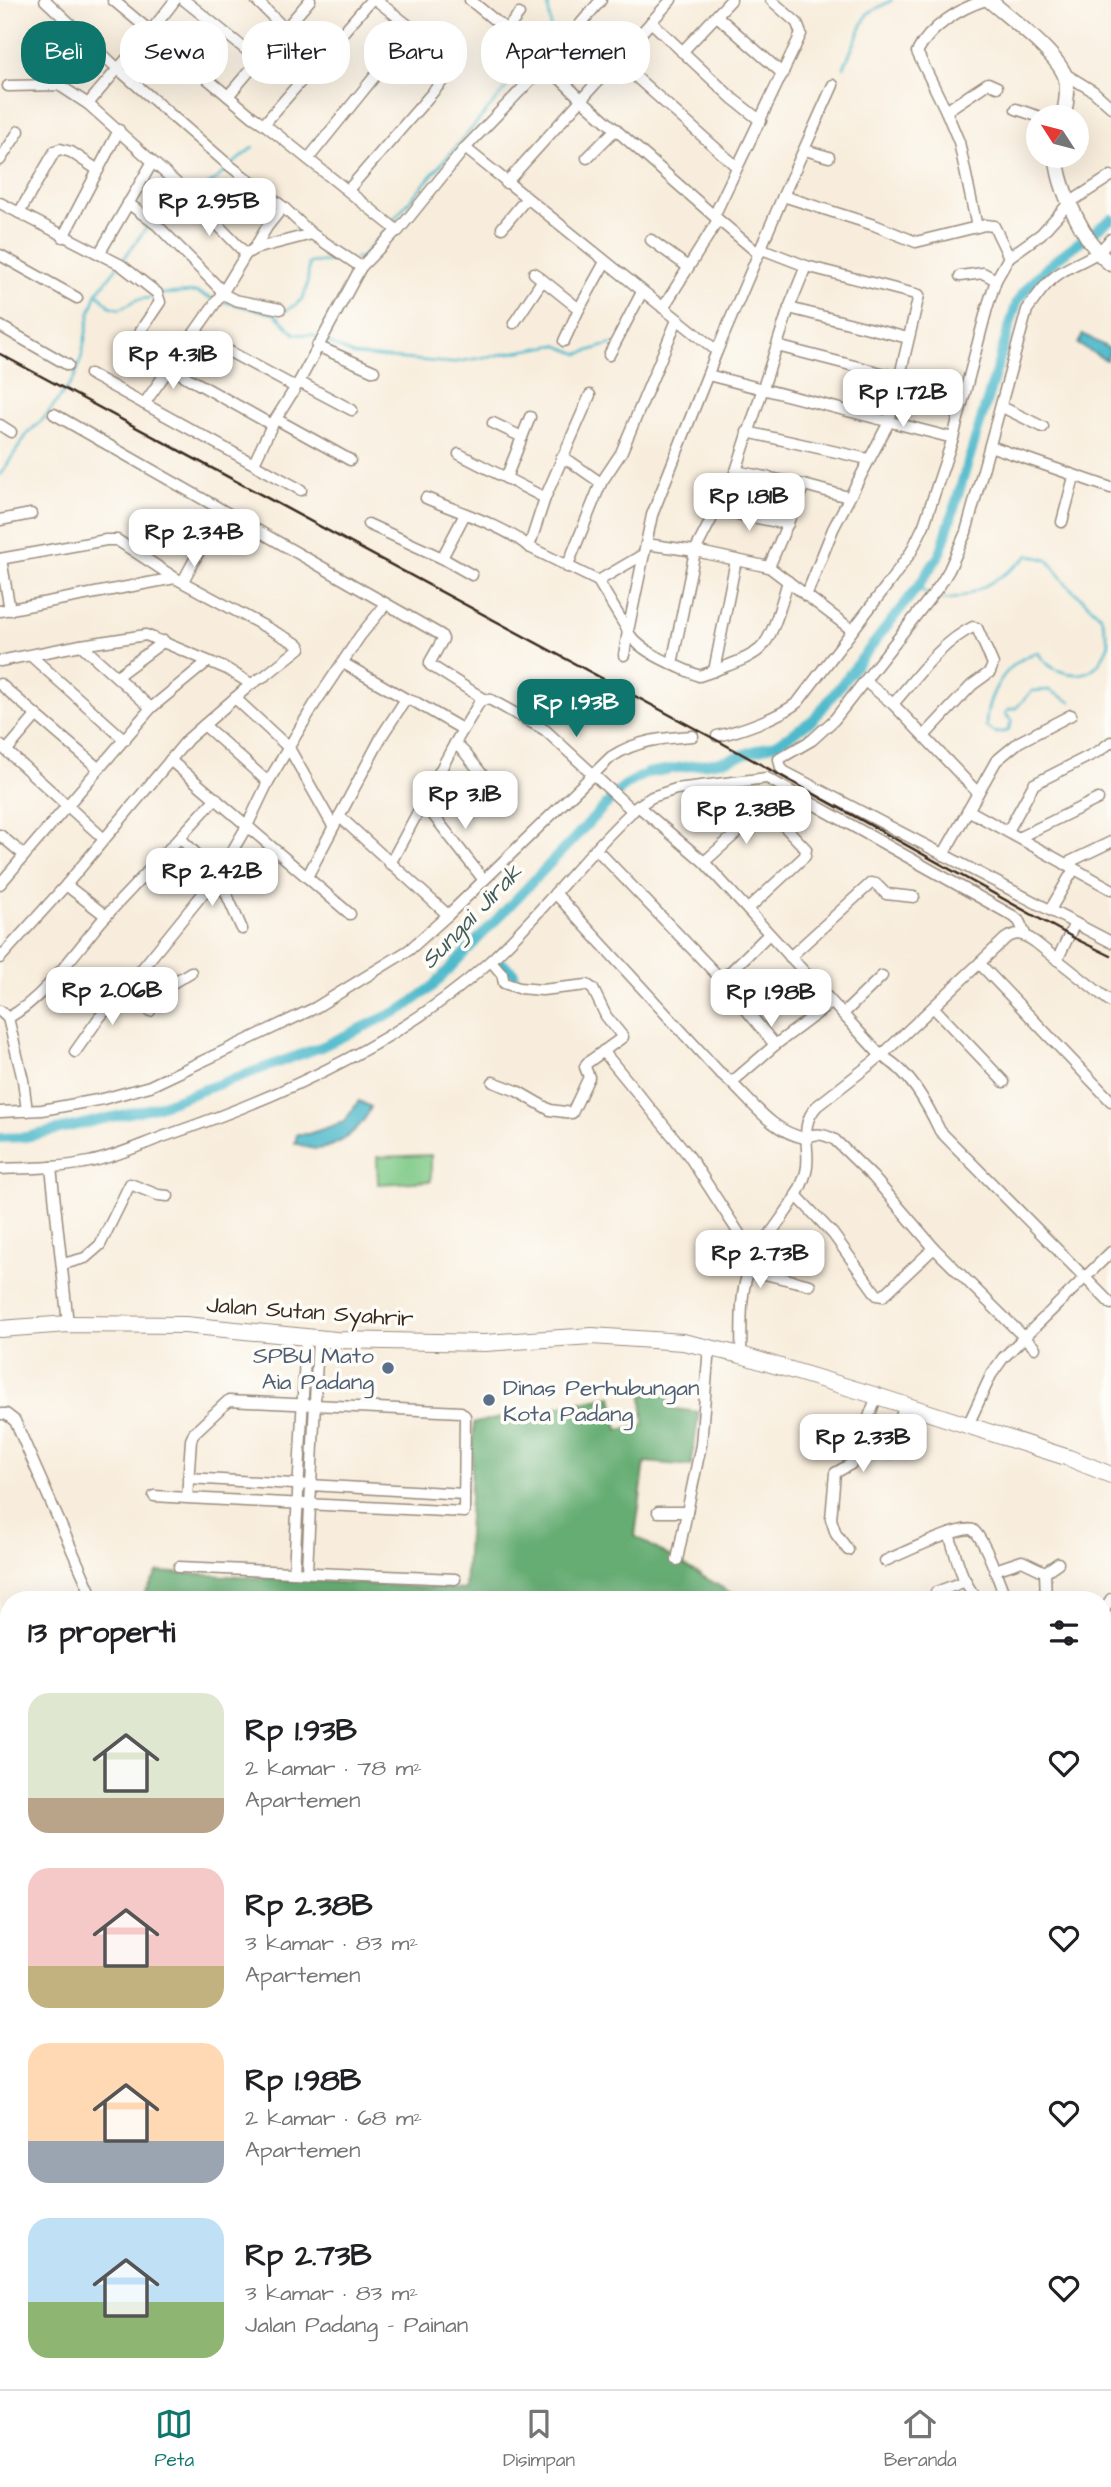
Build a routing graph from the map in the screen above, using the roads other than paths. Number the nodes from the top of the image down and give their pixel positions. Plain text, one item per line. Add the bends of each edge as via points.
1 (113, 0) edge
2 (175, 0) edge
3 (184, 0) edge
4 (256, 0) edge
5 (310, 0) edge
6 (374, 0) edge
7 (470, 0) edge
8 (490, 0) edge
9 (601, 0) edge
10 (671, 0) edge
11 (731, 0) edge
12 (771, 0) edge
13 (988, 0) edge
14 (51, 2) edge
15 (483, 10) junction
16 (520, 14) dead end
17 (717, 16) junction
18 (139, 21) edge
19 (160, 21) edge
20 (277, 21) edge
21 (292, 21) edge
22 (402, 21) edge
23 (497, 21) edge
24 (514, 21) edge
25 (583, 21) edge
26 (651, 22) joint
27 (242, 47) edge
28 (682, 52) junction
29 (120, 65) edge
30 (117, 68) junction
31 (1062, 72) junction
32 (783, 74) junction
33 (242, 81) edge
34 (214, 84) edge
35 (369, 84) edge
36 (440, 84) edge
37 (527, 84) edge
38 (566, 84) edge
39 (597, 84) edge
40 (644, 84) edge
41 (833, 85) dead end
42 (8, 86) dead end
43 (997, 87) dead end
44 (228, 96) junction
45 (582, 100) junction
46 (88, 103) junction
47 (1064, 105) edge
48 (1111, 107) edge
49 (1016, 108) dead end
50 (946, 111) junction
51 (1026, 112) edge
52 (761, 121) junction
53 (264, 124) junction
54 (616, 129) junction
55 (119, 130) junction
56 (19, 131) dead end
57 (465, 148) junction
58 (805, 150) junction
59 (829, 157) dead end
60 (587, 158) dead end
61 (308, 159) junction
62 (0, 160) edge
63 (152, 163) junction
64 (737, 167) junction
65 (1058, 168) edge
66 (98, 170) junction
67 (1111, 176) edge
68 (506, 183) junction
69 (348, 190) junction
70 (783, 196) junction
71 (526, 199) junction
72 (0, 203) edge
73 (128, 203) junction
74 (1071, 206) junction
75 (283, 208) junction
76 (19, 213) junction
77 (716, 218) junction
78 (977, 227) junction
79 (502, 228) dead end
80 (396, 231) junction
81 (312, 234) junction
82 (63, 237) junction
83 (1111, 239) edge
84 (651, 240) dead end
85 (250, 251) junction
86 (761, 251) junction
87 (1097, 251) junction
88 (99, 254) junction
89 (0, 255) edge
90 (1009, 257) junction
91 (353, 262) junction
92 (605, 262) junction
93 (1111, 264) edge
94 (806, 266) junction
95 (688, 267) junction
96 (960, 276) dead end
97 (996, 280) junction
98 (642, 292) junction
99 (219, 296) junction
100 (77, 298) dead end
101 (789, 308) junction
102 (280, 309) dead end
103 (579, 309) junction
104 (663, 309) junction
105 (677, 320) junction
106 (514, 323) dead end
107 (0, 326) edge
108 (195, 333) junction
109 (908, 338) junction
110 (320, 341) junction
111 (564, 341) dead end
112 (777, 346) junction
113 (612, 350) dead end
114 (717, 351) junction
115 (173, 364) junction
116 (68, 365) dead end
117 (374, 371) dead end
118 (90, 374) dead end
119 (708, 375) junction
120 (901, 378) junction
121 (297, 385) junction
122 (764, 388) junction
123 (590, 395) dead end
124 (144, 404) junction
125 (1002, 407) junction
126 (352, 410) dead end
127 (54, 414) dead end
128 (530, 417) dead end
129 (274, 422) junction
130 (890, 422) junction
131 (493, 423) dead end
132 (0, 425) edge
133 (1043, 428) dead end
134 (11, 432) dead end
135 (747, 432) junction
136 (522, 437) junction
137 (953, 438) junction
138 (990, 446) junction
139 (459, 454) dead end
140 (561, 458) junction
141 (868, 459) junction
142 (350, 460) dead end
143 (254, 463) junction
144 (736, 471) junction
145 (1074, 477) junction
146 (506, 478) junction
147 (601, 483) junction
148 (804, 485) junction
149 (1111, 488) edge
150 (301, 490) dead end
151 (848, 497) junction
152 (426, 498) dead end
153 (545, 498) junction
154 (218, 509) junction
155 (716, 510) junction
156 (31, 514) dead end
157 (465, 514) junction
158 (0, 520) edge
159 (1062, 522) dead end
160 (368, 524) dead end
161 (788, 524) junction
162 (529, 547) junction
163 (645, 549) junction
164 (695, 551) junction
165 (442, 558) junction
166 (1, 559) edge
167 (736, 560) junction
168 (567, 567) junction
169 (769, 567) junction
170 (472, 575) dead end
171 (179, 579) junction
172 (598, 581) junction
173 (788, 582) junction
174 (806, 596) junction
175 (386, 604) junction
176 (5, 611) edge
177 (628, 631) junction
178 (852, 631) junction
179 (164, 641) junction
180 (80, 645) junction
181 (624, 655) dead end
182 (31, 656) junction
183 (0, 661) edge
184 (207, 662) junction
185 (343, 663) junction
186 (672, 664) junction
187 (714, 671) junction
188 (117, 676) junction
189 (866, 682) junction
190 (0, 684) edge
191 (251, 684) junction
192 (235, 698) junction
193 (406, 699) junction
194 (484, 699) junction
195 (893, 704) junction
196 (151, 708) junction
197 (1070, 715) dead end
198 (36, 716) junction
199 (204, 725) junction
200 (462, 729) junction
201 (693, 736) dead end
202 (717, 736) dead end
203 (924, 736) junction
204 (125, 740) junction
205 (1111, 742) edge
206 (455, 743) junction
207 (3, 748) edge
208 (289, 748) junction
209 (170, 760) junction
210 (98, 768) junction
211 (595, 776) junction
212 (268, 782) junction
213 (978, 793) junction
214 (216, 798) junction
215 (1098, 799) dead end
216 (423, 802) junction
217 (67, 804) junction
218 (633, 808) junction
219 (510, 809) dead end
220 (968, 810) junction
221 (336, 821) junction
222 (247, 826) junction
223 (1008, 831) junction
224 (0, 835) edge
225 (1020, 837) junction
226 (103, 838) junction
227 (180, 838) junction
228 (1111, 842) edge
229 (601, 854) dead end
230 (24, 855) junction
231 (943, 855) junction
232 (704, 862) junction
233 (390, 864) junction
234 (1070, 866) junction
235 (218, 875) junction
236 (307, 877) junction
237 (483, 879) junction
238 (0, 884) edge
239 (66, 885) junction
240 (1111, 888) edge
241 (555, 893) junction
242 (914, 897) dead end
243 (747, 909) junction
244 (1050, 910) junction
245 (350, 914) dead end
246 (448, 915) junction
247 (106, 916) junction
248 (1074, 923) junction
249 (242, 929) dead end
250 (769, 934) junction
251 (1025, 934) junction
252 (1111, 943) edge
253 (790, 957) junction
254 (0, 958) edge
255 (491, 960) junction
256 (1057, 960) junction
257 (980, 964) junction
258 (144, 967) junction
259 (191, 972) dead end
260 (882, 976) dead end
261 (133, 980) junction
262 (722, 980) junction
263 (1111, 1002) edge
264 (831, 1003) junction
265 (933, 1008) junction
266 (150, 1011) dead end
267 (4, 1014) edge
268 (843, 1014) junction
269 (775, 1045) junction
270 (603, 1051) junction
271 (75, 1052) dead end
272 (881, 1056) junction
273 (493, 1082) dead end
274 (733, 1082) junction
275 (1004, 1083) dead end
276 (1111, 1101) edge
277 (27, 1111) junction
278 (0, 1112) edge
279 (805, 1138) junction
280 (51, 1167) junction
281 (0, 1169) edge
282 (796, 1195) junction
283 (168, 1196) dead end
284 (934, 1248) junction
285 (1111, 1252) edge
286 (755, 1258) junction
287 (63, 1264) junction
288 (749, 1270) junction
289 (1083, 1278) junction
290 (810, 1285) dead end
291 (1111, 1304) edge
292 (68, 1324) junction
293 (0, 1329) edge
294 (1023, 1335) junction
295 (312, 1338) junction
296 (709, 1347) junction
297 (1035, 1348) dead end
298 (741, 1355) junction
299 (877, 1396) junction
300 (302, 1404) junction
301 (314, 1405) junction
302 (905, 1405) junction
303 (0, 1414) edge
304 (968, 1425) junction
305 (888, 1454) dead end
306 (1111, 1475) edge
307 (188, 1479) junction
308 (298, 1485) junction
309 (311, 1486) junction
310 (464, 1494) junction
311 (154, 1496) dead end
312 (187, 1498) junction
313 (297, 1503) junction
314 (310, 1504) junction
315 (658, 1512) dead end
316 (687, 1512) junction
317 (949, 1534) junction
318 (848, 1550) dead end
319 (677, 1560) dead end
320 (885, 1561) dead end
321 (1058, 1563) dead end
322 (179, 1567) dead end
323 (995, 1570) junction
324 (294, 1572) junction
325 (307, 1572) junction
326 (1045, 1572) junction
327 (455, 1579) dead end
328 (966, 1581) junction
329 (90, 1591) edge
330 (939, 1591) edge
331 (971, 1591) edge
332 (1003, 1591) edge
333 (1046, 1591) edge

1 - 18 street
2 - 19 street
3 - 27 street
4 - 20 street
5 - 21 street
6 - 22 street
6 - 53 street
7 - 15 street
8 - 15 street
9 - 25 street
10 - 26 street
11 - 17 street
12 - 32 street via 801,29
13 - 31 main road via 1051,55
13 - 50 street via 949,17 917,52
14 - 30 street
15 - 23 street
16 - 24 street
17 - 28 street
17 - 32 street
26 - 28 street
28 - 52 street
29 - 30 street
30 - 46 street
30 - 75 street
31 - 47 main road
31 - 48 street
32 - 52 street
33 - 44 street
34 - 44 street
35 - 61 street
36 - 69 street
37 - 57 street
38 - 45 street
39 - 45 street
40 - 64 street
41 - 58 street
42 - 46 street via 59,85
43 - 50 street via 988,83
44 - 53 street
45 - 54 street
45 - 68 street
46 - 55 street
49 - 51 street
50 - 78 street via 959,142
52 - 64 street
53 - 61 street
54 - 60 street
54 - 77 street
55 - 63 street
55 - 66 street
56 - 62 street
57 - 68 street
57 - 80 street
58 - 59 street
58 - 70 street
61 - 69 street
63 - 73 street
63 - 85 street
64 - 77 street
65 - 74 main road
66 - 76 street via 60,149 50,158
66 - 82 street
67 - 74 street
68 - 71 street
69 - 80 street
70 - 78 street via 916,242
70 - 86 street
71 - 79 street
71 - 92 street
72 - 76 street
73 - 88 street
73 - 99 street via 157,225
74 - 87 main road
74 - 90 street
75 - 81 street
75 - 85 street
76 - 82 street
77 - 86 street
77 - 95 street
78 - 90 street via 994,226
80 - 91 street
81 - 85 street
81 - 91 street
82 - 88 street
83 - 87 street
84 - 95 street
85 - 99 street
86 - 94 street
86 - 114 street
87 - 93 main road
87 - 125 street via 1060,273 1027,310
88 - 115 street via 159,295 160,302 140,334
89 - 100 street
90 - 97 street
91 - 110 street
92 - 98 street
92 - 103 street
94 - 101 street
94 - 109 street via 919,295
95 - 104 street
96 - 97 street via 983,273
97 - 137 street
98 - 104 street
98 - 113 street
99 - 102 street
99 - 108 street
101 - 109 street
101 - 112 street
103 - 106 street via 538,277
103 - 111 street
104 - 105 street
105 - 114 street
105 - 147 street via 621,453
107 - 116 street
108 - 115 street
108 - 121 street
109 - 120 street
110 - 117 street
110 - 121 street
112 - 120 street
112 - 122 street
114 - 119 street
115 - 124 street
115 - 129 street
118 - 124 street
119 - 122 street
119 - 163 street via 652,515
120 - 130 street
121 - 126 street
121 - 129 street
122 - 130 street
122 - 135 street
123 - 140 street
124 - 143 street
125 - 133 street
125 - 138 street
127 - 154 street
128 - 136 street
129 - 142 street
129 - 143 street
130 - 137 street
130 - 141 street
131 - 136 street
132 - 134 street
135 - 141 street
135 - 144 street
136 - 146 street
137 - 178 street via 911,552
138 - 145 street
138 - 189 street via 949,570
139 - 146 street
140 - 147 street
140 - 153 street
141 - 151 street
143 - 150 street
144 - 148 street
144 - 155 street
145 - 149 street
145 - 159 street
146 - 153 street
147 - 168 street
148 - 151 street
148 - 161 street
151 - 174 street
152 - 157 street
153 - 162 street
154 - 171 street via 203,544
154 - 175 street
155 - 161 street
155 - 164 street
156 - 158 street
157 - 162 street
157 - 165 street
160 - 165 street
161 - 169 street
162 - 168 street
163 - 164 street
163 - 172 street
163 - 177 street
164 - 167 street
164 - 186 street
165 - 170 street
166 - 171 street via 117,540
166 - 176 street
167 - 169 street
167 - 187 street
168 - 172 street
169 - 173 street
171 - 176 street
171 - 191 street via 299,645 298,652
172 - 177 street
173 - 174 street
173 - 187 street via 762,647
174 - 178 street
175 - 185 street
175 - 194 street via 443,636 430,665
177 - 181 street
177 - 186 street via 638,644
178 - 202 street via 791,708
179 - 180 street via 141,635
179 - 184 street
179 - 188 street
180 - 182 street
180 - 188 street
182 - 183 street
182 - 204 street
184 - 191 street
184 - 196 street
185 - 193 street
185 - 208 street
186 - 187 street via 699,676
188 - 196 street
189 - 195 street
189 - 231 street via 828,727 779,759 781,768
190 - 198 street
191 - 192 street
192 - 199 street
192 - 208 street
193 - 200 street
193 - 221 street
194 - 200 street
194 - 211 street via 541,727
195 - 203 street
195 - 203 street via 936,655 964,631 977,628 993,664 991,669
196 - 204 street
197 - 213 street via 1008,750 996,761
198 - 207 street
198 - 210 street
199 - 209 street
199 - 212 street
200 - 206 street
201 - 211 street via 652,739 625,747
203 - 213 street
204 - 210 street
205 - 223 street via 1034,784
206 - 216 street
206 - 219 street
207 - 217 street
208 - 212 street
208 - 221 street
209 - 214 street
209 - 226 street
210 - 217 street
211 - 218 street
211 - 237 street
212 - 222 street
213 - 220 street
214 - 222 street
214 - 227 street
215 - 225 street
216 - 233 street
216 - 237 street
217 - 226 street
217 - 230 street
218 - 232 street
218 - 241 street
218 - 251 street via 676,789 767,778 1013,916
220 - 223 street
220 - 231 street
221 - 233 street
221 - 236 street
222 - 235 street
222 - 236 street
223 - 225 street
224 - 230 street
225 - 234 street
226 - 239 street
227 - 235 street
227 - 247 street
228 - 234 street
229 - 262 street
230 - 238 street
231 - 244 street
232 - 243 street
232 - 243 street via 766,807 798,840 806,849 805,856
233 - 246 street
234 - 240 street
234 - 244 street
235 - 249 street
235 - 258 street
236 - 245 street
237 - 246 street
239 - 247 street
239 - 254 street
241 - 255 street
241 - 274 street
242 - 253 street via 886,894 871,883
243 - 250 street
244 - 248 street
246 - 277 street via 409,950 332,998 198,1065 150,1086 103,1099
247 - 267 street via 43,990 21,1011
248 - 252 street
248 - 256 street
250 - 253 street
250 - 262 street
251 - 256 street
251 - 257 street via 1011,935
253 - 264 street
255 - 270 street via 504,983 519,988 587,985 593,989 622,1037
255 - 280 street via 406,1027 316,1073 188,1128 92,1161
256 - 263 street
257 - 265 street
257 - 276 street
258 - 259 street via 166,987
258 - 261 street
260 - 268 street
261 - 266 street
261 - 271 street
262 - 269 street
264 - 268 street
264 - 269 street
265 - 272 street
265 - 275 street
267 - 277 street
268 - 272 street
269 - 274 street
270 - 273 street via 585,1067 589,1077 572,1113 550,1110
270 - 286 street via 689,1156
272 - 279 street via 810,1113
272 - 289 street via 924,1098 940,1131
274 - 279 street via 769,1120 792,1136
277 - 278 street
279 - 282 street via 807,1170
279 - 284 street via 812,1133 835,1140
280 - 281 street
280 - 287 street
282 - 284 street via 833,1234 877,1296 883,1296
282 - 286 street
283 - 287 street via 130,1184 100,1245 85,1258
284 - 294 street
285 - 289 street
286 - 288 street
287 - 292 street
288 - 290 street
288 - 298 street
289 - 291 street
289 - 294 street
292 - 293 main road, Jalan Sutan Syahrir
292 - 295 main road, Jalan Sutan Syahrir via 185,1325
294 - 297 street
294 - 304 street via 991,1375
295 - 296 main road, Jalan Sutan Syahrir via 466,1343 592,1336
295 - 300 street
295 - 301 street
296 - 298 main road, Jalan Sutan Syahrir
296 - 316 street via 701,1445
298 - 299 main road, Jalan Sutan Syahrir
299 - 302 main road, Jalan Sutan Syahrir
299 - 318 street via 851,1464 834,1477 833,1527
300 - 301 street
300 - 307 street via 228,1401 194,1433
300 - 308 street
301 - 309 street
301 - 310 street via 461,1412 466,1416
302 - 304 main road, Jalan Sutan Syahrir
302 - 305 street
303 - 329 street via 15,1421
304 - 306 main road, Jalan Sutan Syahrir
307 - 308 street
307 - 312 street
308 - 309 street
308 - 313 street
309 - 310 street
309 - 314 street
310 - 314 street via 464,1512
311 - 312 street
312 - 313 street
313 - 314 street
313 - 324 street
314 - 325 street
315 - 316 street
316 - 319 street
317 - 320 street
317 - 323 street via 972,1529
317 - 328 street
321 - 326 street
322 - 324 street
323 - 326 street via 1022,1561
323 - 332 street
324 - 325 street
325 - 327 street
326 - 333 street
328 - 330 street
328 - 331 street

